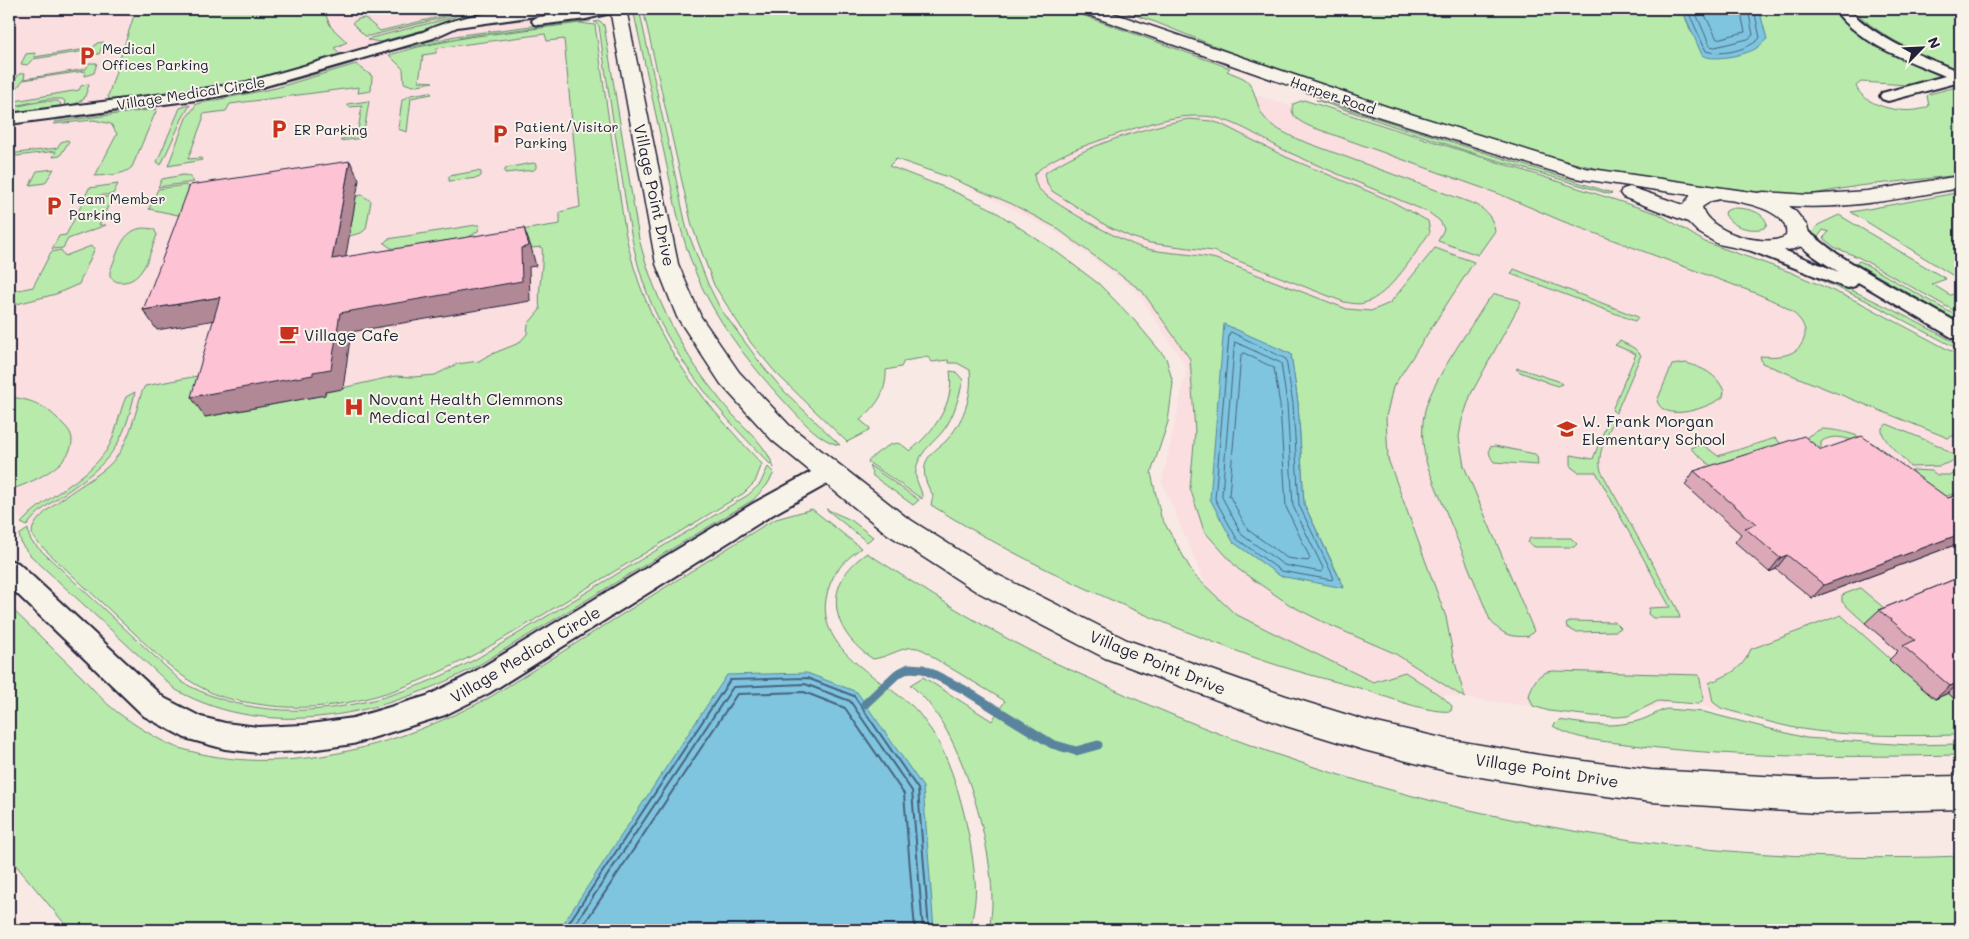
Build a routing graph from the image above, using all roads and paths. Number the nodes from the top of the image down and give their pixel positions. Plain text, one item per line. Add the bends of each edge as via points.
1 (556, 9) edge
2 (610, 9) edge
3 (618, 9) edge
4 (1090, 9) edge
5 (1841, 9) edge
6 (428, 35) junction
7 (1960, 77) edge
8 (1888, 96) dead end
9 (9, 119) edge
10 (1582, 174) junction
11 (1960, 182) edge
12 (1720, 194) junction
13 (1745, 196) junction
14 (1867, 197) junction
15 (1694, 217) junction
16 (1798, 229) junction
17 (1756, 246) junction
18 (1917, 310) junction
19 (1960, 334) edge
20 (830, 472) junction
21 (9, 570) edge
22 (1960, 793) edge

1 - 6 street, Village Medical Circle via 453,24
2 - 6 street, Village Medical Circle via 586,15
3 - 20 street, Village Point Drive via 667,264 689,317 730,378 781,433
4 - 10 street, Harper Road via 1372,108
5 - 7 street via 1880,41
6 - 9 street, Village Medical Circle via 248,86
7 - 8 street
10 - 12 street, Harper Road
10 - 15 street, Harper Road via 1605,186 1653,200
11 - 14 street
12 - 13 street
12 - 15 street via 1698,198 1692,203
13 - 14 street via 1808,201
13 - 16 street via 1783,212
14 - 16 street
15 - 17 street, Harper Road via 1725,238
16 - 17 street, Harper Road via 1791,243
16 - 18 street via 1810,244 1833,260
17 - 18 street
18 - 19 street
20 - 21 street, Village Medical Circle via 763,509 479,684 434,706 386,722 303,738 258,740 225,736 195,729 154,707
20 - 22 street, Village Point Drive via 896,525 985,582 1108,645 1286,711 1364,735 1446,755 1651,786 1817,796

